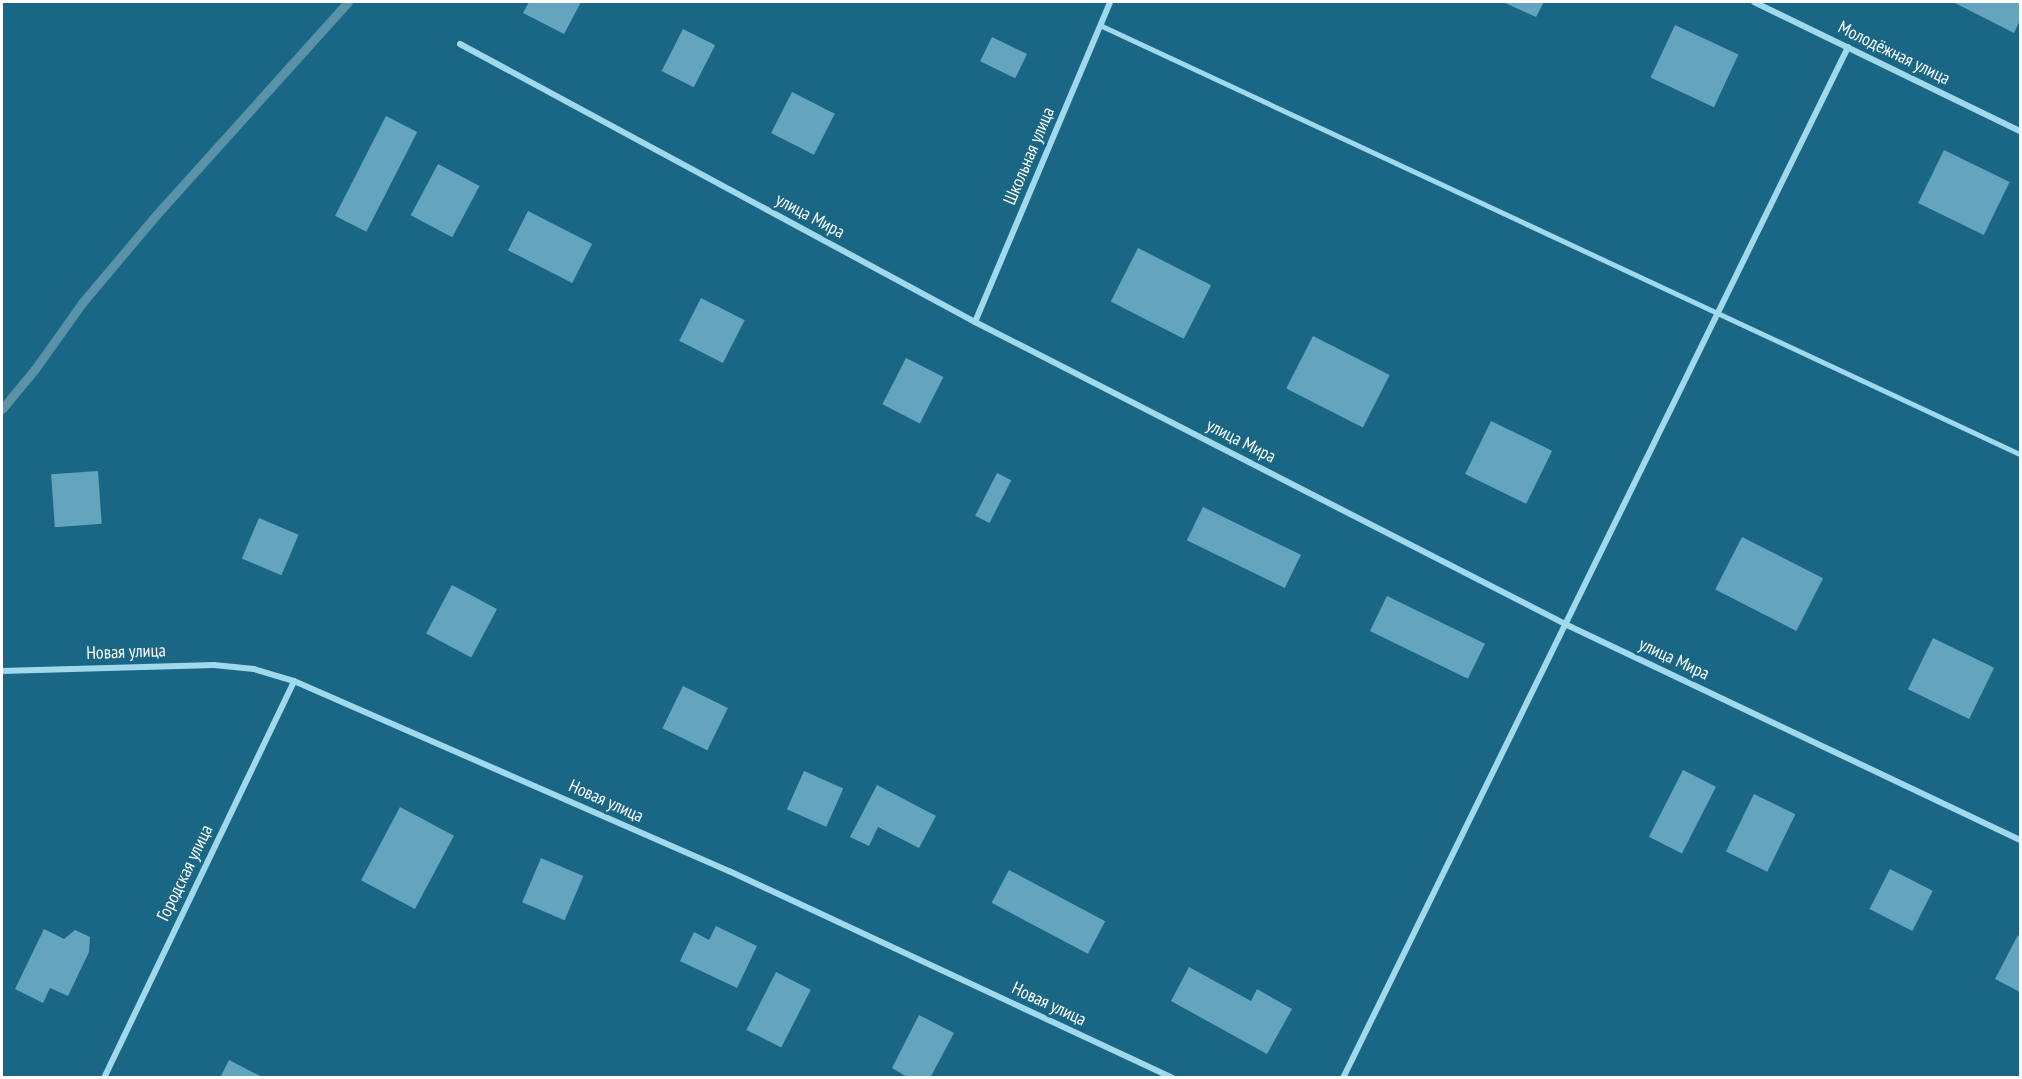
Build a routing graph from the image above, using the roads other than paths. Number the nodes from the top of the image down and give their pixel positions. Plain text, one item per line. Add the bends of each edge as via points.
1 (1110, 2) edge
2 (1754, 2) edge
3 (1100, 25) junction
4 (460, 44) dead end
5 (1848, 47) junction
6 (2020, 131) edge
7 (1718, 311) junction
8 (975, 322) junction
9 (2020, 454) edge
10 (1567, 625) junction
11 (2, 671) edge
12 (294, 681) junction
13 (2020, 840) edge
14 (104, 1077) edge
15 (1172, 1077) edge
16 (1343, 1077) edge

1 - 3 street, Школьная улица
2 - 5 street, Молодёжная улица
3 - 7 lane
3 - 8 street, Школьная улица
4 - 8 street, улица Мира
5 - 6 street, Молодёжная улица
5 - 7 street
7 - 9 lane
7 - 10 street
8 - 10 street, улица Мира
10 - 13 street, улица Мира
10 - 16 street
11 - 12 street, Новая улица via 214,665 254,669
12 - 14 street, Городская улица
12 - 15 street, Новая улица via 729,871

